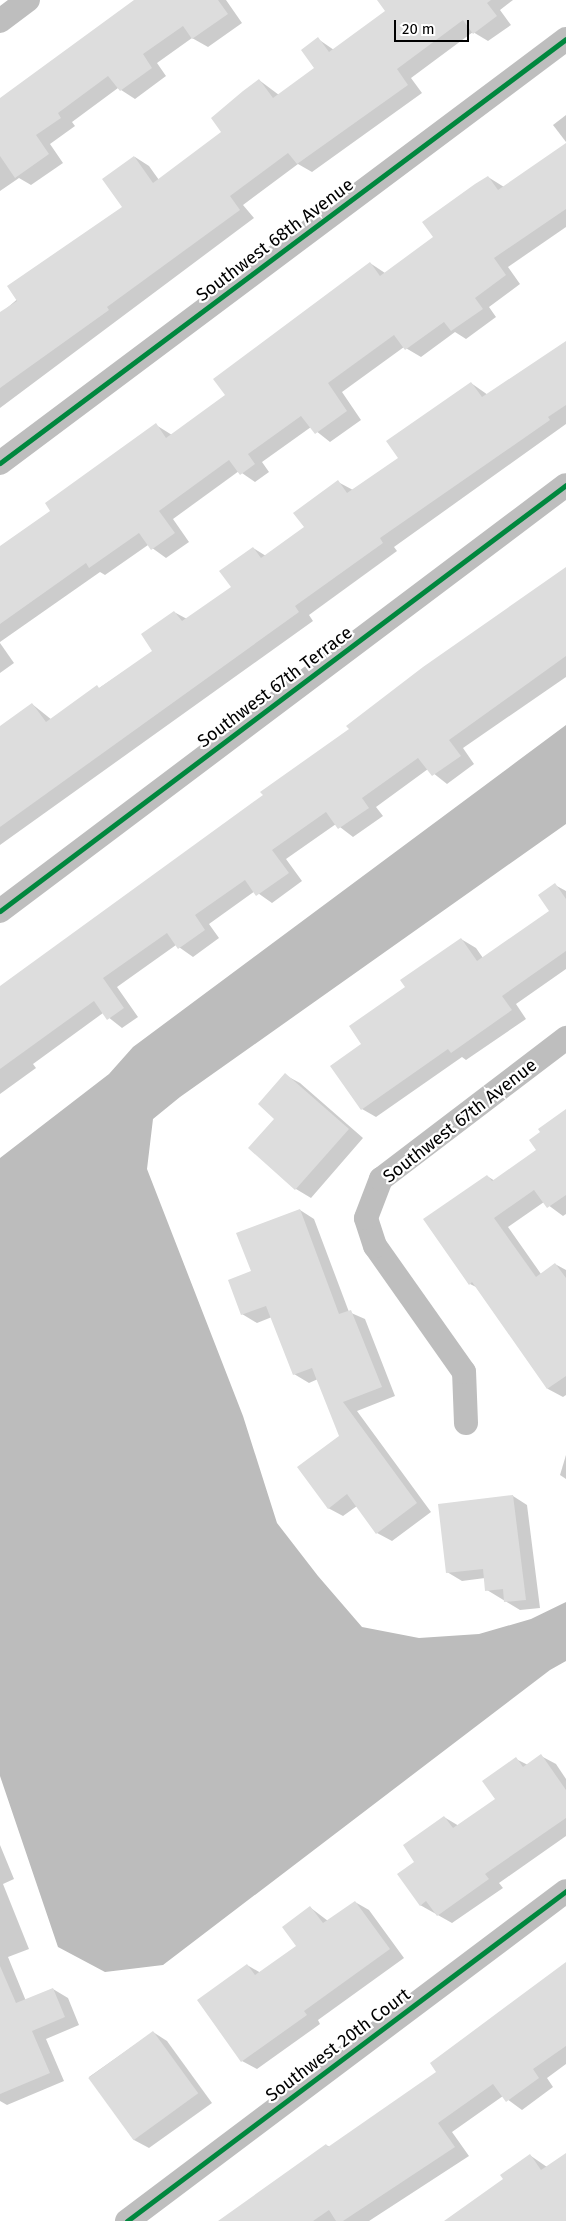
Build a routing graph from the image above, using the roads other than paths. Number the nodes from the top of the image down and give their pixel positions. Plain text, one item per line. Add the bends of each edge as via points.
1 (28, 0) edge
2 (0, 21) edge
3 (566, 38) edge
4 (0, 463) edge
5 (566, 485) edge
6 (0, 911) edge
7 (566, 1038) edge
8 (466, 1423) dead end
9 (566, 1891) edge
10 (127, 2221) edge

1 - 2 street
3 - 4 street, Southwest 68th Avenue
5 - 6 street, Southwest 67th Terrace
7 - 8 street, Southwest 67th Avenue via 381,1179 366,1218 375,1246 464,1372
9 - 10 street, Southwest 20th Court

